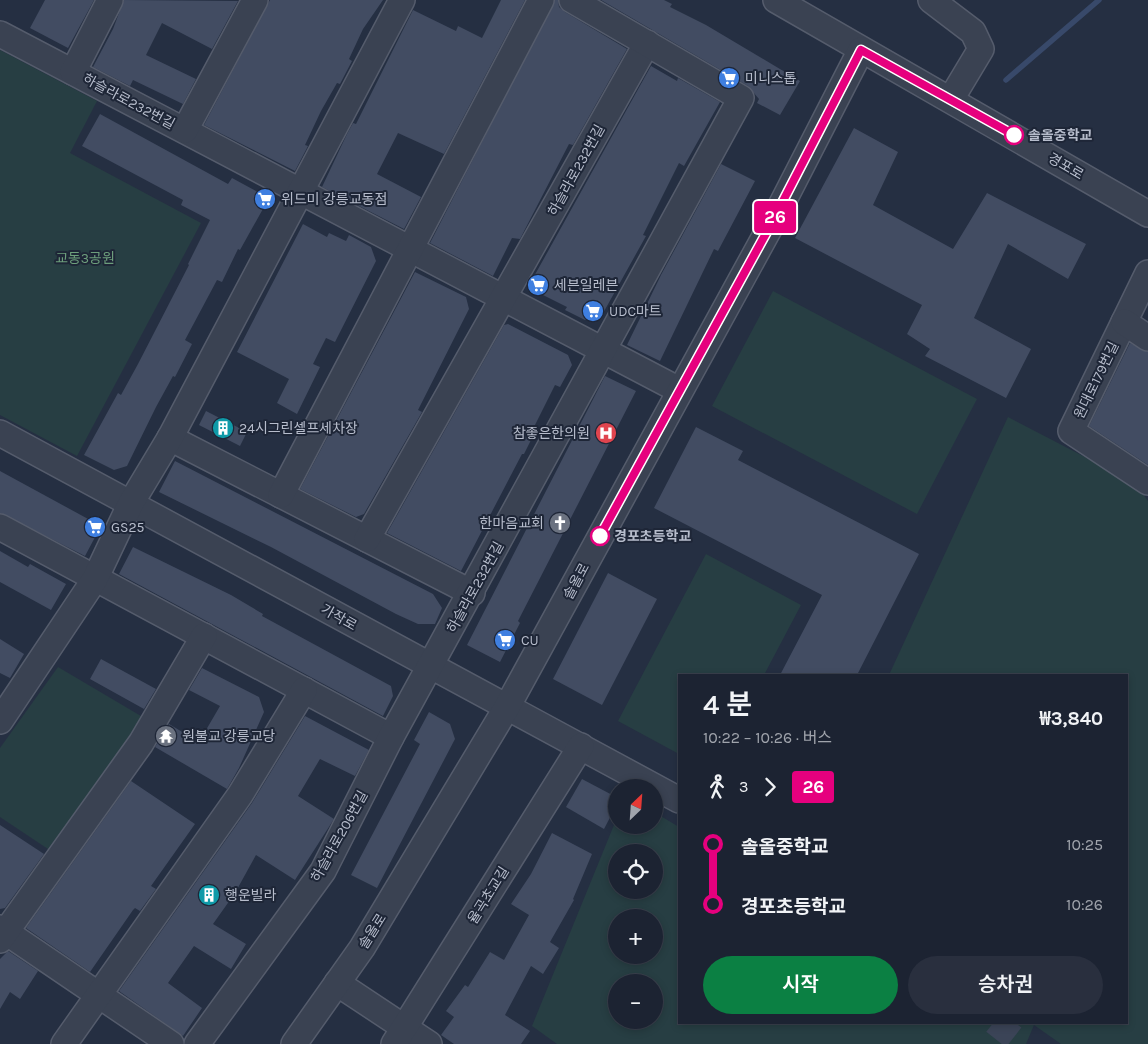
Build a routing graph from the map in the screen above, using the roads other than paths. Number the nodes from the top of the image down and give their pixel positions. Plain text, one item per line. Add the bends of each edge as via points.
1 (110, 0) edge
2 (255, 0) edge
3 (402, 0) edge
4 (540, 0) edge
5 (572, 0) edge
6 (776, 0) edge
7 (932, 0) edge
8 (0, 34) edge
9 (647, 43) junction
10 (861, 50) junction
11 (73, 72) junction
12 (950, 99) junction
13 (185, 130) junction
14 (301, 191) junction
15 (1148, 214) edge
16 (411, 248) junction
17 (1148, 273) edge
18 (504, 296) junction
19 (1124, 322) junction
20 (1148, 338) edge
21 (605, 349) junction
22 (679, 390) junction
23 (0, 433) edge
24 (170, 438) junction
25 (1148, 482) edge
26 (281, 495) junction
27 (132, 503) junction
28 (0, 527) edge
29 (367, 539) junction
30 (95, 579) junction
31 (472, 593) junction
32 (204, 636) junction
33 (431, 667) junction
34 (304, 690) junction
35 (507, 707) junction
36 (0, 721) edge
37 (391, 737) junction
38 (581, 746) junction
39 (678, 799) edge
40 (2, 933) edge
41 (337, 983) junction
42 (98, 995) junction
43 (400, 1036) edge
44 (64, 1044) edge
45 (170, 1044) edge
46 (197, 1044) edge
47 (294, 1044) edge
48 (428, 1044) edge

1 - 11 street, 하슬라로232번길
2 - 13 street, 하슬라로232번길
3 - 14 street
4 - 16 street
5 - 9 street
6 - 10 street, 경포로
7 - 12 street via 973,32 981,48
8 - 11 street, 하슬라로232번길
9 - 18 street, 하슬라로232번길
9 - 21 street, 하슬라로232번길 via 741,98
10 - 12 street, 경포로
10 - 22 street, 솔올로 via 769,228
11 - 13 street, 하슬라로232번길
12 - 15 street, 경포로
13 - 14 street, 하슬라로232번길
14 - 16 street, 하슬라로232번길
14 - 24 street
16 - 18 street, 하슬라로232번길
16 - 26 street
17 - 19 street, 원대로179번길
18 - 21 street, 하슬라로232번길
18 - 29 street, 하슬라로232번길
19 - 20 street
19 - 25 street, 원대로179번길 via 1071,431
21 - 22 street, 하슬라로232번길
21 - 31 street, 하슬라로232번길
22 - 35 street, 솔올로
23 - 27 street, 가작로
24 - 26 street
24 - 27 street
26 - 29 street
27 - 30 street
27 - 33 street, 가작로
28 - 30 street
29 - 31 street
30 - 32 street
30 - 36 street
31 - 33 street, 하슬라로232번길
32 - 34 street
32 - 40 street via 141,743
33 - 35 street, 가작로
33 - 37 street, 하슬라로206번길
34 - 37 street
34 - 42 street via 240,794
35 - 38 street, 가작로
35 - 41 street, 솔올로 via 362,948
37 - 46 street, 하슬라로206번길 via 323,871
38 - 39 street, 가작로
38 - 43 street, 율곡초교길
40 - 42 street
41 - 43 street
41 - 47 street, 솔올로
42 - 44 street
42 - 45 street
43 - 48 street

